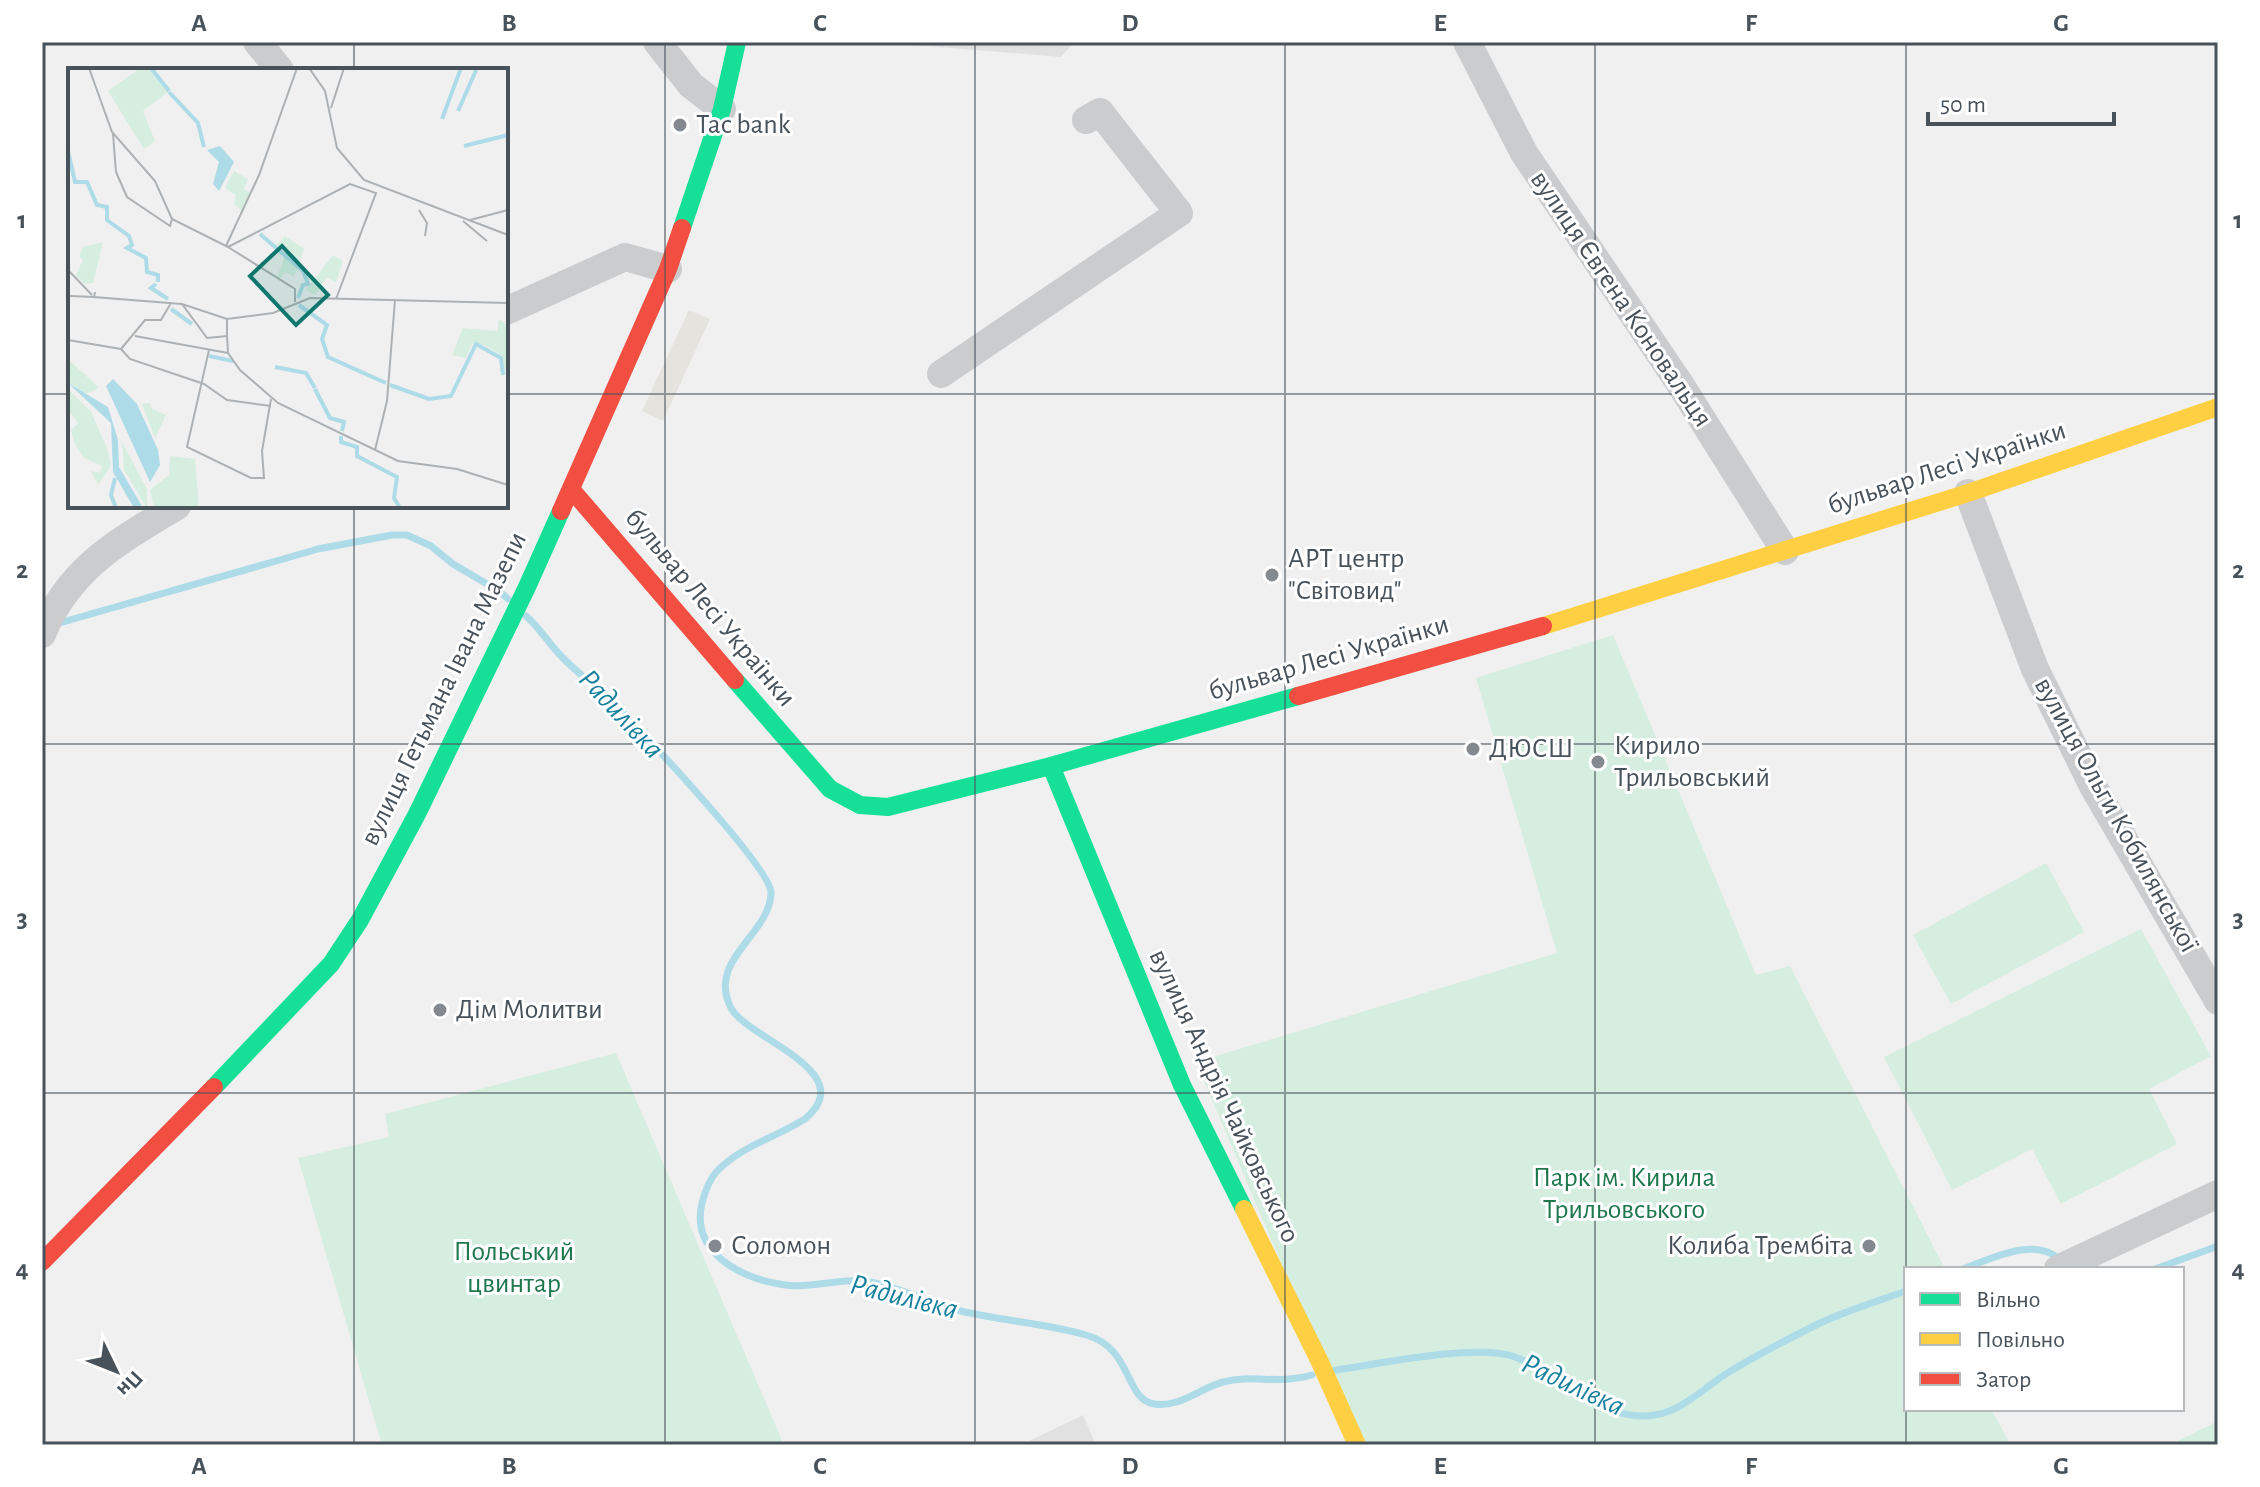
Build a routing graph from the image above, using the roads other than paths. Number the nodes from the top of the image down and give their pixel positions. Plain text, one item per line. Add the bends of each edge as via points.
1 (257, 42) edge
2 (657, 42) edge
3 (737, 42) edge
4 (1467, 42) edge
5 (278, 68) edge
6 (722, 109) junction
7 (1086, 120) dead end
8 (668, 269) junction
9 (508, 310) edge
10 (941, 374) dead end
11 (2218, 407) edge
12 (571, 489) junction
13 (1968, 493) junction
14 (174, 508) edge
15 (1785, 551) junction
16 (45, 614) edge
17 (1051, 766) junction
18 (2218, 1001) edge
19 (2218, 1194) edge
20 (42, 1262) edge
21 (2066, 1265) edge
22 (1357, 1445) edge

1 - 5 street
2 - 6 street via 691,85
3 - 6 street, вулиця Гетьмана Івана Мазепи
4 - 15 street, вулиця Євгена Коновальця via 1524,153
6 - 8 street, вулиця Гетьмана Івана Мазепи
7 - 10 street via 1100,112 1179,213
8 - 9 street via 625,257
8 - 12 street, вулиця Гетьмана Івана Мазепи
11 - 13 street, бульвар Лесі Українки
12 - 17 street, бульвар Лесі Українки via 803,761 840,797 859,806 888,807
12 - 20 street, вулиця Гетьмана Івана Мазепи via 417,814 331,964
13 - 15 street, бульвар Лесі Українки
13 - 18 street, вулиця Ольги Кобилянської via 2035,669 2081,761
14 - 16 street via 117,543 69,584
15 - 17 street, бульвар Лесі Українки via 1566,620
17 - 22 street, вулиця Андрія Чайковського via 1182,1085
19 - 21 street

